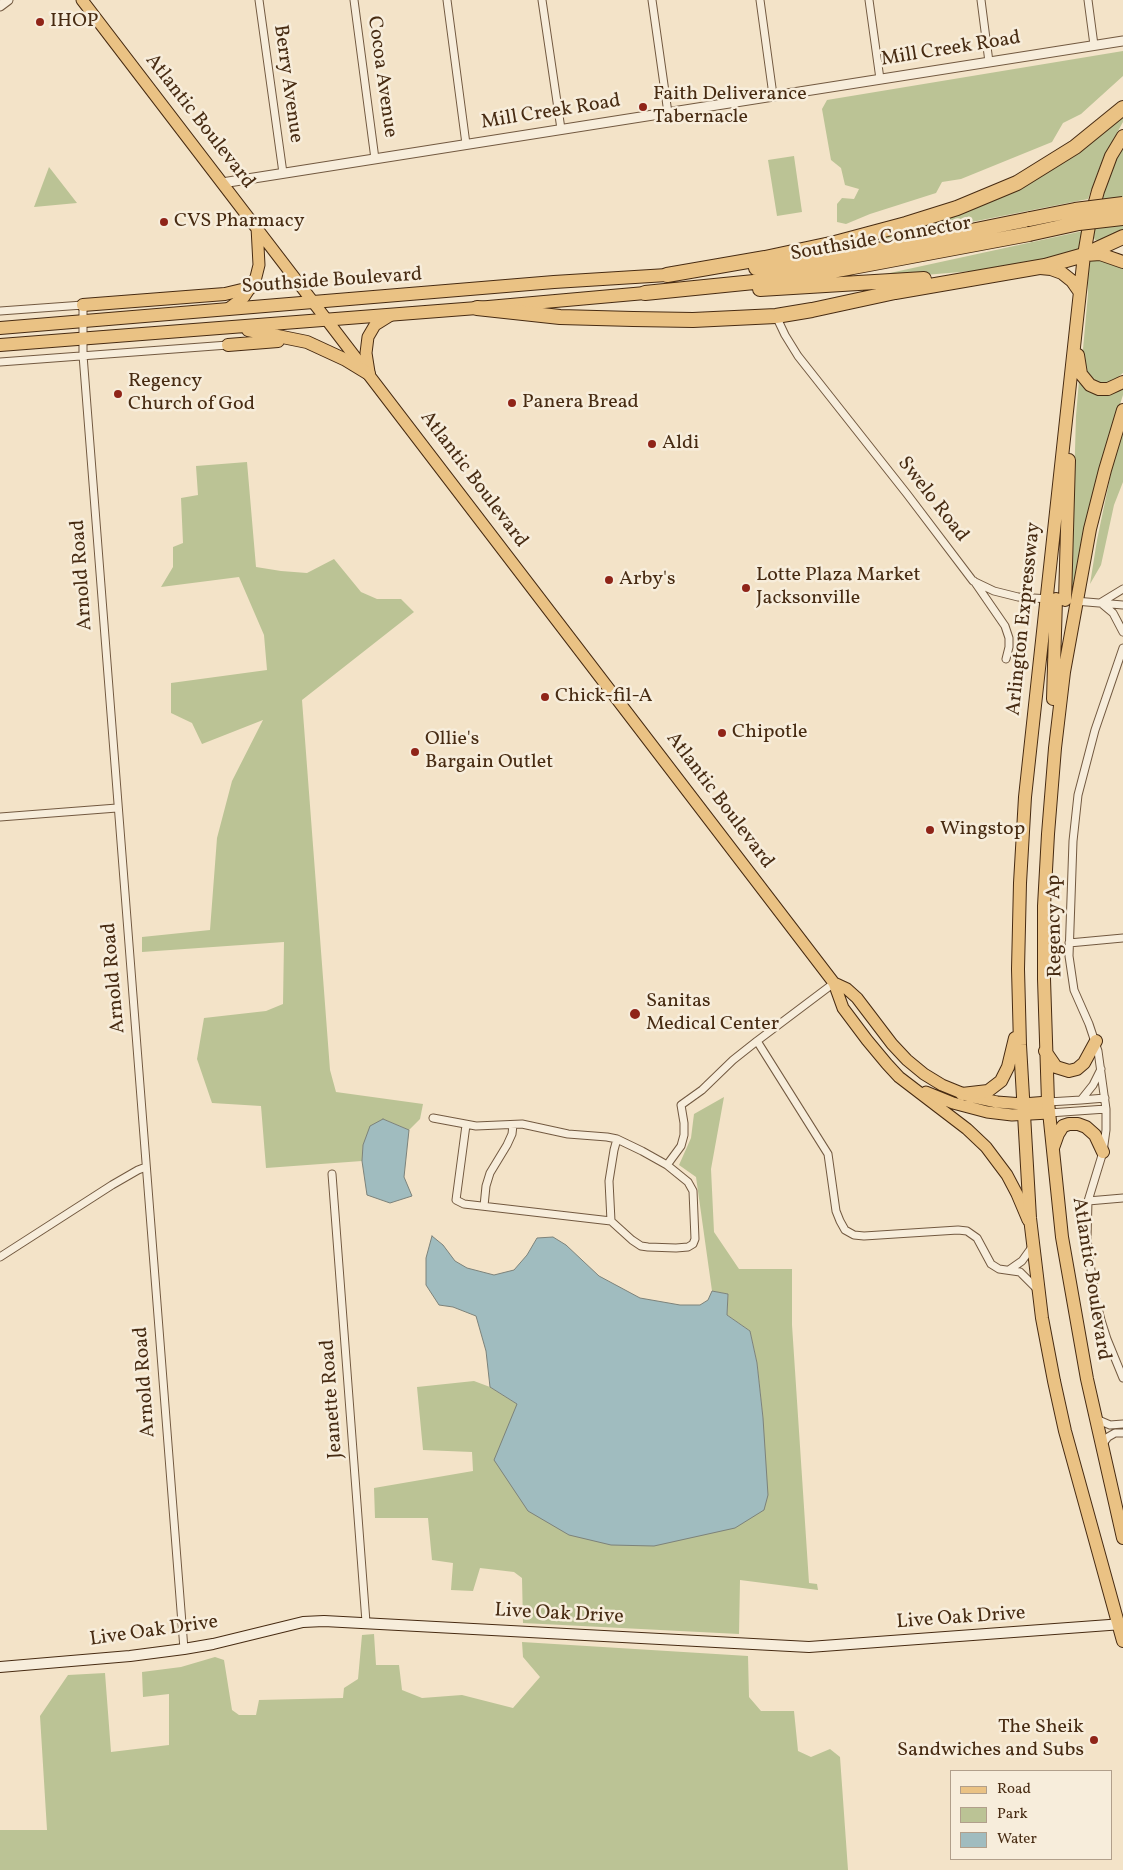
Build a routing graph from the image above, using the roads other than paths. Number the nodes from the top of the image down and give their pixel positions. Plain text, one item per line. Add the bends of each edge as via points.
1 (8, 0) edge
2 (82, 0) edge
3 (259, 0) edge
4 (354, 0) edge
5 (447, 0) edge
6 (542, 0) edge
7 (652, 0) edge
8 (760, 0) edge
9 (870, 0) edge
10 (981, 0) edge
11 (1088, 0) edge
12 (0, 6) edge
13 (1123, 40) edge
14 (1094, 45) junction
15 (989, 62) junction
16 (880, 79) junction
17 (772, 96) junction
18 (1123, 108) edge
19 (668, 113) junction
20 (561, 129) junction
21 (1123, 136) edge
22 (466, 144) junction
23 (375, 159) junction
24 (283, 173) junction
25 (222, 182) junction
26 (1123, 204) edge
27 (1123, 218) edge
28 (257, 227) junction
29 (1123, 237) edge
30 (1084, 255) junction
31 (1123, 262) edge
32 (1035, 269) junction
33 (667, 275) junction
34 (988, 275) junction
35 (250, 288) junction
36 (1079, 291) junction
37 (645, 293) junction
38 (314, 302) junction
39 (84, 305) junction
40 (477, 308) junction
41 (228, 309) junction
42 (0, 311) edge
43 (391, 315) junction
44 (1077, 315) junction
45 (776, 316) junction
46 (327, 319) junction
47 (83, 322) junction
48 (226, 327) junction
49 (0, 328) edge
50 (83, 339) junction
51 (307, 342) junction
52 (0, 345) edge
53 (228, 345) joint
54 (82, 356) junction
55 (0, 362) edge
56 (369, 374) junction
57 (1123, 382) edge
58 (1070, 385) junction
59 (1123, 410) edge
60 (973, 581) junction
61 (1123, 589) edge
62 (1061, 600) junction
63 (1100, 603) junction
64 (1123, 605) edge
65 (1123, 632) edge
66 (1123, 648) edge
67 (1122, 657) edge
68 (1006, 659) dead end
69 (1051, 791) junction
70 (117, 808) junction
71 (0, 817) edge
72 (1123, 938) edge
73 (1070, 943) junction
74 (834, 983) junction
75 (1019, 1013) junction
76 (756, 1041) junction
77 (1096, 1041) junction
78 (1045, 1051) junction
79 (1102, 1068) junction
80 (906, 1083) junction
81 (962, 1094) junction
82 (1105, 1098) junction
83 (1081, 1100) junction
84 (1049, 1107) junction
85 (1023, 1109) junction
86 (1106, 1109) junction
87 (433, 1118) dead end
88 (466, 1125) junction
89 (513, 1125) junction
90 (617, 1139) junction
91 (1052, 1151) junction
92 (1103, 1152) junction
93 (667, 1165) junction
94 (146, 1167) junction
95 (332, 1174) dead end
96 (1123, 1198) edge
97 (1088, 1201) junction
98 (484, 1206) junction
99 (611, 1221) junction
100 (1032, 1246) junction
101 (0, 1257) edge
102 (1008, 1270) junction
103 (1038, 1290) junction
104 (1123, 1378) edge
105 (1096, 1419) junction
106 (1122, 1423) edge
107 (1123, 1433) edge
108 (1102, 1446) junction
109 (1123, 1538) edge
110 (366, 1622) junction
111 (1121, 1624) edge
112 (1123, 1642) edge
113 (184, 1649) junction
114 (0, 1667) edge

1 - 12 street
2 - 25 main road, Atlantic Boulevard
3 - 24 street, Berry Avenue
4 - 23 street, Cocoa Avenue
5 - 22 street
6 - 20 street
7 - 19 street
8 - 17 street
9 - 16 street
10 - 15 street
11 - 14 street
13 - 14 street, Mill Creek Road
14 - 15 street, Mill Creek Road
15 - 16 street, Mill Creek Road
16 - 17 street, Mill Creek Road
17 - 19 street, Mill Creek Road
18 - 33 highway via 1075,147 1016,183 957,208 835,243
19 - 20 street, Mill Creek Road
20 - 22 street, Mill Creek Road
21 - 30 highway, Arlington Expressway via 1100,184
22 - 23 street, Mill Creek Road
23 - 24 street, Mill Creek Road
24 - 25 street, Mill Creek Road
25 - 28 main road, Atlantic Boulevard
26 - 33 highway, Southside Connector, bridge via 1075,210 833,258 719,273
27 - 37 highway, Southside Connector, bridge via 1079,223 837,270
28 - 35 main road via 259,265
28 - 38 main road, Atlantic Boulevard
29 - 30 highway
30 - 31 highway via 1100,254
30 - 32 highway
30 - 36 highway, Arlington Expressway
32 - 34 highway
32 - 36 highway via 1059,271
33 - 38 highway, Southside Boulevard
34 - 37 highway
34 - 45 highway
35 - 39 highway via 225,294
35 - 41 main road
36 - 44 highway, Arlington Expressway
37 - 40 highway, Southside Boulevard
38 - 41 highway, Southside Boulevard
38 - 46 main road, Atlantic Boulevard
39 - 42 street
39 - 47 street, Arnold Road
40 - 43 highway, Southside Boulevard
40 - 45 highway via 560,317 633,319
41 - 47 highway, Southside Boulevard
43 - 46 highway, Southside Boulevard
43 - 56 main road via 375,325 368,337
44 - 57 highway via 1078,363 1083,377 1090,385 1102,390 1115,388
44 - 58 highway, Arlington Expressway
45 - 60 street, Swelo Road via 798,356
46 - 48 highway, Southside Boulevard
46 - 56 main road, Atlantic Boulevard
47 - 49 highway, Southside Boulevard
47 - 50 street, Arnold Road
48 - 50 highway, Southside Boulevard
48 - 51 highway
50 - 52 highway, Southside Boulevard
50 - 54 street, Arnold Road
51 - 53 highway
51 - 56 highway
53 - 54 street
54 - 55 street
54 - 70 street, Arnold Road
56 - 74 main road, Atlantic Boulevard
58 - 62 highway
58 - 62 highway, Arlington Expressway
59 - 62 highway, Arlington Expressway via 1094,514
60 - 62 street, Swelo Road via 1018,597
60 - 68 street via 1005,626 1009,638
61 - 63 street
62 - 63 street, Swelo Road
62 - 69 highway
62 - 69 highway, Arlington Expressway via 1063,681
62 - 75 highway, Arlington Expressway via 1024,811
63 - 64 street, Swelo Road
63 - 65 street via 1113,613
66 - 67 street, Regency Ap
67 - 73 street, Regency Ap via 1094,735 1078,795 1073,841
69 - 78 highway, Arlington Expressway via 1044,906
70 - 71 street
70 - 94 street, Arnold Road
72 - 73 street
73 - 77 street, Regency Ap via 1072,982
74 - 76 street
74 - 80 main road, Atlantic Boulevard via 843,1008 881,1058
74 - 81 main road, Atlantic Boulevard via 857,998 892,1044 912,1064 935,1081
75 - 81 highway via 1010,1062 1001,1081 988,1091
75 - 85 highway, Arlington Expressway
76 - 93 street via 681,1105 684,1135 681,1146
76 - 102 street via 828,1154 836,1211 845,1230 864,1236 964,1230 977,1238 991,1264
77 - 78 highway via 1077,1069 1056,1067
77 - 79 street, Regency Ap
78 - 84 highway, Arlington Expressway
79 - 82 street, Regency Ap
79 - 83 street
80 - 85 main road via 972,1109 994,1113
80 - 100 main road, Atlantic Boulevard via 974,1135 997,1160 1021,1202
81 - 85 main road, Atlantic Boulevard
82 - 83 street
82 - 86 street, Regency Ap
83 - 84 street
84 - 85 main road, Atlantic Boulevard
84 - 86 street
84 - 91 highway, Atlantic Boulevard
85 - 100 highway, Atlantic Boulevard
86 - 92 street, Regency Ap
87 - 88 street
88 - 89 street
88 - 98 street via 456,1200
89 - 90 street
89 - 98 street via 507,1145 488,1179
90 - 93 street
90 - 99 street via 609,1181
91 - 92 highway via 1064,1126 1078,1124 1095,1135
91 - 105 highway, Atlantic Boulevard via 1066,1265
92 - 97 street, Regency Ap
93 - 99 street via 688,1182 693,1191 693,1244 676,1248 641,1246
94 - 101 street
94 - 113 street, Arnold Road
95 - 110 street, Jeanette Road
96 - 97 street
97 - 104 street, Regency Ap via 1087,1238 1095,1296 1107,1339
98 - 99 street
100 - 102 street via 1022,1261
100 - 103 highway, Atlantic Boulevard
102 - 103 street via 1022,1274
103 - 111 highway, Atlantic Boulevard via 1058,1403
105 - 106 street via 1110,1426
105 - 108 highway, Atlantic Boulevard
107 - 108 street via 1110,1436
108 - 109 highway, Atlantic Boulevard
110 - 111 main road, Live Oak Drive via 810,1647
110 - 113 main road, Live Oak Drive via 303,1622
111 - 112 highway, Atlantic Boulevard
113 - 114 main road, Live Oak Drive

